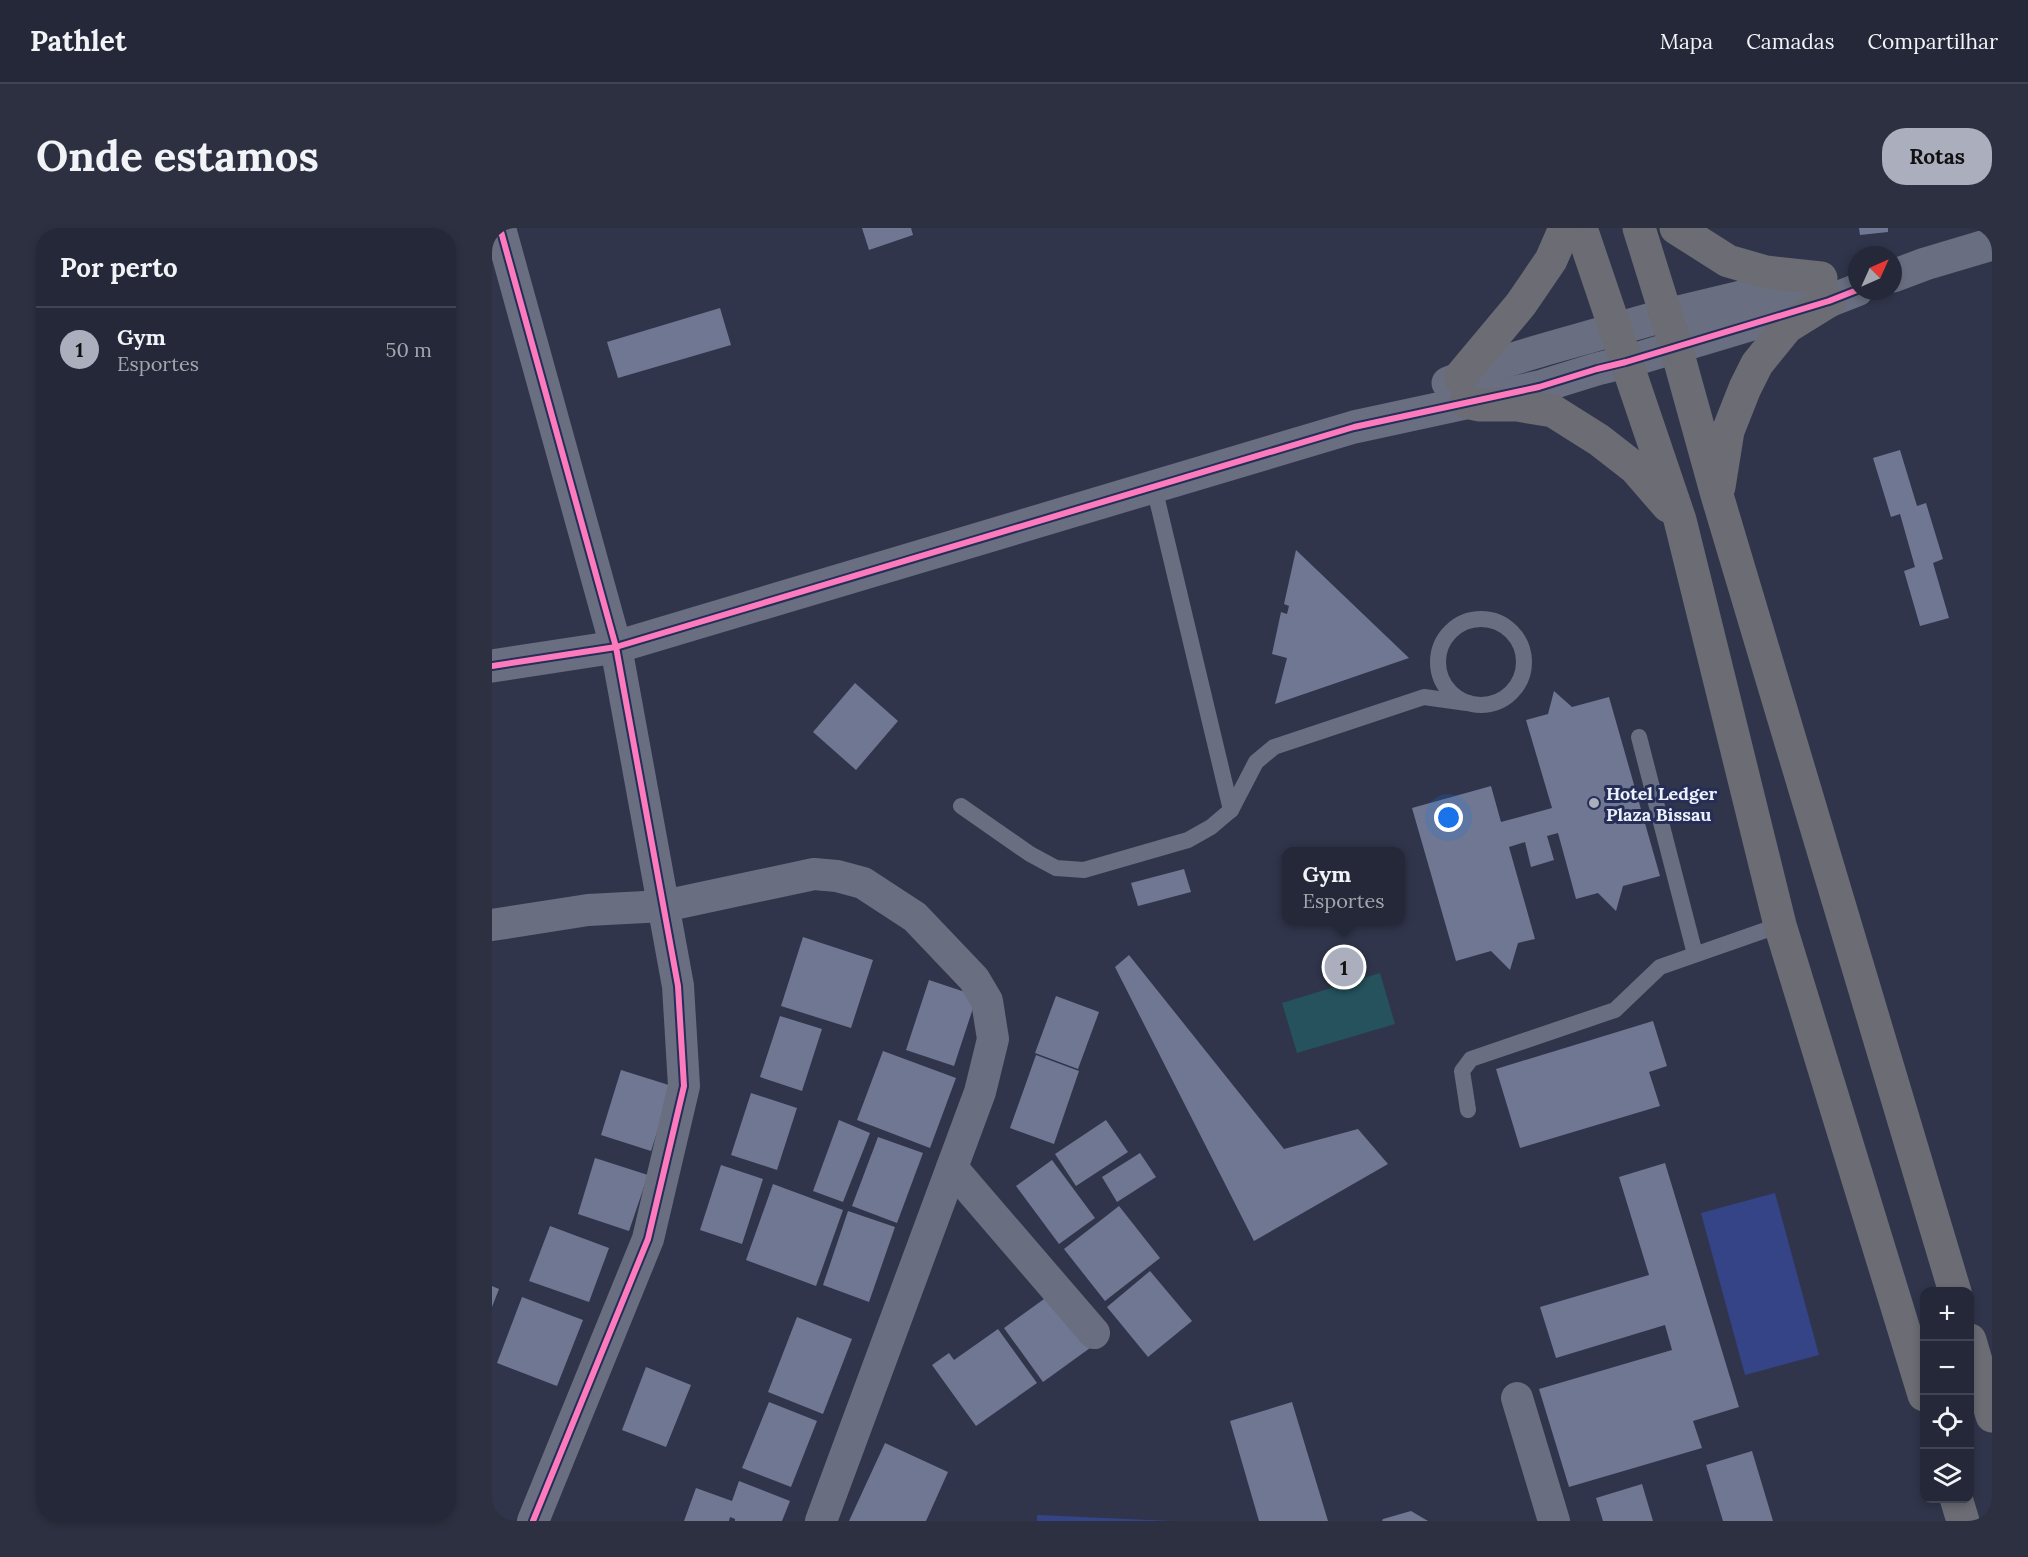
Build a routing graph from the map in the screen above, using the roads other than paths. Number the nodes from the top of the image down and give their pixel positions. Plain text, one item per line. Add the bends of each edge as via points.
1 (500, 228) edge
2 (1565, 228) edge
3 (1581, 228) edge
4 (1639, 228) edge
5 (1676, 228) edge
6 (1992, 244) edge
7 (1925, 264) junction
8 (1902, 267) edge
9 (1902, 273) edge
10 (1848, 280) edge
11 (1835, 290) edge
12 (1666, 315) junction
13 (1615, 330) junction
14 (1676, 347) junction
15 (1626, 363) junction
16 (1463, 389) junction
17 (1154, 487) junction
18 (1717, 495) junction
19 (1680, 520) junction
20 (616, 647) junction
21 (492, 666) edge
22 (1467, 704) junction
23 (1639, 737) dead end
24 (961, 806) dead end
25 (1231, 810) junction
26 (664, 906) junction
27 (492, 925) edge
28 (1780, 926) junction
29 (1695, 954) junction
30 (1468, 1110) dead end
31 (952, 1168) junction
32 (1954, 1287) edge
33 (1094, 1333) dead end
34 (1970, 1341) edge
35 (1920, 1382) edge
36 (1517, 1398) dead end
37 (1992, 1416) edge
38 (1958, 1503) edge
39 (532, 1521) edge
40 (821, 1521) edge
41 (1554, 1521) edge
42 (1963, 1521) edge

1 - 20 street
2 - 16 main road via 1551,260
3 - 13 main road
4 - 12 main road
5 - 11 main road via 1728,261
6 - 7 street
7 - 8 street
7 - 9 street
10 - 11 street
11 - 12 street
11 - 14 street
11 - 18 main road via 1787,327 1757,364 1728,431
12 - 13 street
12 - 14 main road
13 - 15 main road
13 - 16 street via 1546,349
14 - 15 street
14 - 18 main road
15 - 16 street via 1539,387
15 - 19 main road
16 - 17 street via 1354,427
16 - 19 main road via 1480,405 1517,405 1553,411 1635,468
17 - 20 street
17 - 25 lane
18 - 32 main road
19 - 28 main road
20 - 21 street
20 - 26 street
22 - 22 lane via 1482,706 1504,699 1520,682 1525,661 1518,639 1492,619 1466,620 1452,628 1437,654 1439,675 1447,690
22 - 25 lane via 1424,697 1274,747 1256,762
23 - 29 lane
24 - 25 lane via 1056,868 1084,870 1188,840
26 - 27 street via 588,910
26 - 31 street via 814,874 863,884 927,927 974,979 987,1001 993,1039 980,1092
26 - 39 street via 678,986 684,1086 648,1239
28 - 29 lane
28 - 35 main road
29 - 30 lane via 1660,967 1616,1010 1472,1059 1462,1071
31 - 33 street
31 - 40 street
34 - 37 main road
36 - 41 street
38 - 42 main road

